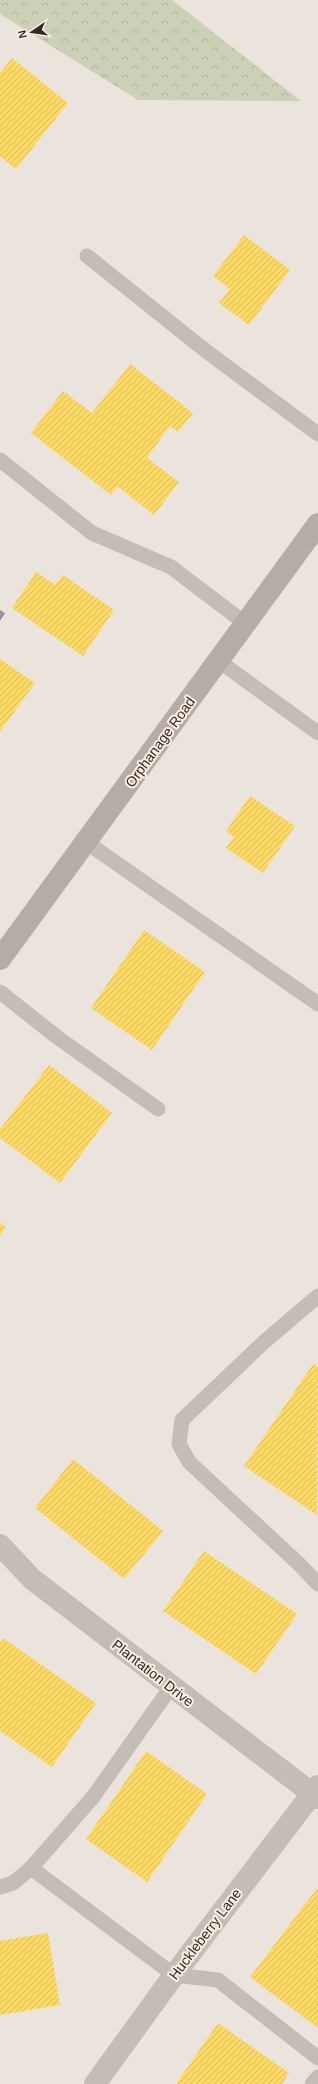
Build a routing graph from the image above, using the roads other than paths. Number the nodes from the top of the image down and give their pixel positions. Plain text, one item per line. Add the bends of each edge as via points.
1 (87, 256) dead end
2 (318, 434) edge
3 (0, 460) edge
4 (318, 524) edge
5 (246, 624) junction
6 (219, 661) junction
7 (318, 733) edge
8 (86, 842) junction
9 (0, 960) edge
10 (0, 992) edge
11 (318, 1004) edge
12 (158, 1109) dead end
13 (318, 1296) edge
14 (0, 1545) edge
15 (318, 1584) edge
16 (171, 1687) junction
17 (316, 1792) edge
18 (31, 1868) junction
19 (0, 1888) edge
20 (174, 1975) junction
21 (318, 2058) edge
22 (318, 2077) edge
23 (95, 2084) edge
24 (312, 2084) edge

1 - 2 lane via 206,351
3 - 5 lane via 92,533 172,568
4 - 5 main road, Orphanage Road
5 - 6 main road, Orphanage Road
6 - 7 lane
6 - 8 main road, Orphanage Road
8 - 9 main road, Orphanage Road
8 - 11 lane
10 - 12 lane via 56,1037
13 - 15 lane via 264,1342 182,1420 180,1444 189,1462
14 - 16 street, Plantation Drive via 32,1579
16 - 17 street, Plantation Drive
16 - 18 lane via 92,1797
17 - 20 street, Huckleberry Lane
18 - 19 lane via 13,1883
18 - 20 lane
20 - 21 lane via 218,1980
20 - 23 street, Huckleberry Lane
22 - 24 lane

